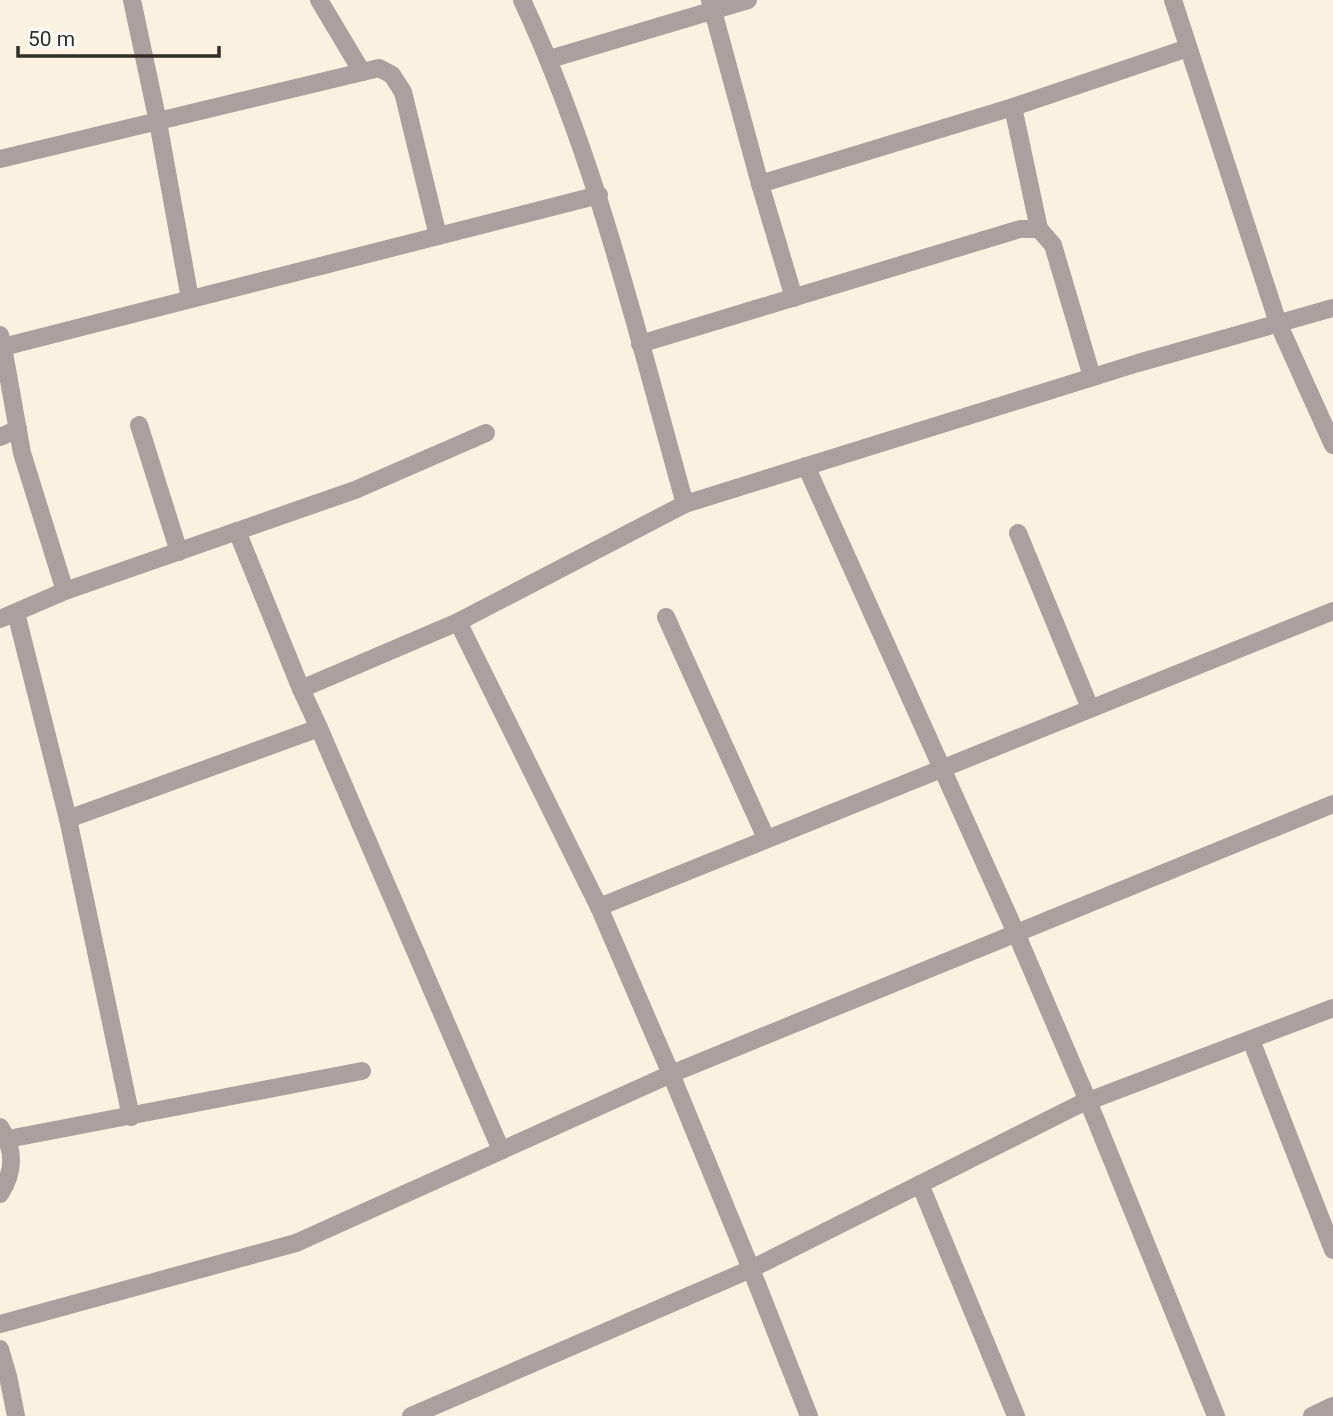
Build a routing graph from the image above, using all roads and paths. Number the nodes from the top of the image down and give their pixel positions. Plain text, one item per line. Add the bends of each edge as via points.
1 (132, 0) edge
2 (319, 0) edge
3 (522, 0) edge
4 (748, 0) edge
5 (1173, 0) edge
6 (712, 5) edge
7 (1188, 48) junction
8 (550, 59) junction
9 (362, 72) junction
10 (1013, 107) junction
11 (158, 122) junction
12 (0, 159) edge
13 (760, 184) junction
14 (599, 195) junction
15 (1039, 229) junction
16 (438, 236) junction
17 (794, 298) junction
18 (190, 299) junction
19 (1333, 307) edge
20 (1278, 323) junction
21 (2, 341) edge
22 (640, 344) junction
23 (1092, 377) junction
24 (139, 425) dead end
25 (18, 429) junction
26 (486, 433) dead end
27 (0, 437) edge
28 (1333, 445) edge
29 (806, 466) junction
30 (685, 504) junction
31 (237, 531) junction
32 (1018, 533) dead end
33 (178, 552) junction
34 (65, 591) junction
35 (1333, 611) edge
36 (8, 616) edge
37 (667, 617) dead end
38 (458, 622) junction
39 (301, 689) junction
40 (1090, 708) junction
41 (319, 728) junction
42 (941, 767) junction
43 (1333, 804) edge
44 (68, 819) junction
45 (766, 838) junction
46 (599, 906) junction
47 (1016, 933) junction
48 (1333, 1008) edge
49 (1251, 1040) junction
50 (362, 1071) dead end
51 (671, 1074) junction
52 (1088, 1101) junction
53 (131, 1116) junction
54 (4, 1133) edge
55 (501, 1150) junction
56 (920, 1184) junction
57 (0, 1194) edge
58 (1327, 1219) edge
59 (1333, 1250) edge
60 (751, 1269) junction
61 (0, 1324) edge
62 (0, 1349) edge
63 (1333, 1406) edge
64 (16, 1416) edge
65 (411, 1416) edge
66 (809, 1416) edge
67 (1016, 1416) edge
68 (1216, 1416) edge
69 (1312, 1416) edge

1 - 11 street
2 - 9 street
3 - 8 street
4 - 6 street
5 - 7 street
6 - 8 street
6 - 13 street
7 - 10 street
7 - 20 street
8 - 14 street
9 - 11 street
9 - 16 street via 379,68 392,75 403,92
10 - 13 street
10 - 15 street
11 - 12 street
11 - 18 street
13 - 17 street
14 - 16 street
14 - 22 street
15 - 17 street via 1020,229
15 - 23 street via 1053,244
16 - 18 street
17 - 22 street
18 - 21 street
19 - 20 street
20 - 23 street
20 - 28 street
21 - 25 street
22 - 30 street
23 - 29 street
24 - 33 street
25 - 27 street
25 - 34 street
26 - 31 street via 355,489
29 - 30 street
29 - 42 street
30 - 38 street
31 - 33 street
31 - 39 street
32 - 40 street
33 - 34 street
34 - 36 street
35 - 40 street
36 - 44 street
37 - 45 street
38 - 39 street
38 - 46 street
39 - 41 street
40 - 42 street
41 - 44 street
41 - 55 street
42 - 45 street
42 - 47 street
43 - 47 street
44 - 53 street
45 - 46 street
46 - 51 street
47 - 51 street
47 - 52 street
48 - 49 street
49 - 52 street
49 - 58 street
50 - 53 street
51 - 55 street
51 - 60 street
52 - 56 street
52 - 68 street
53 - 54 street
54 - 57 street via 12,1169
55 - 61 street via 296,1243
56 - 60 street
56 - 67 street
58 - 59 street
60 - 65 street
60 - 66 street
62 - 64 street
63 - 69 street

